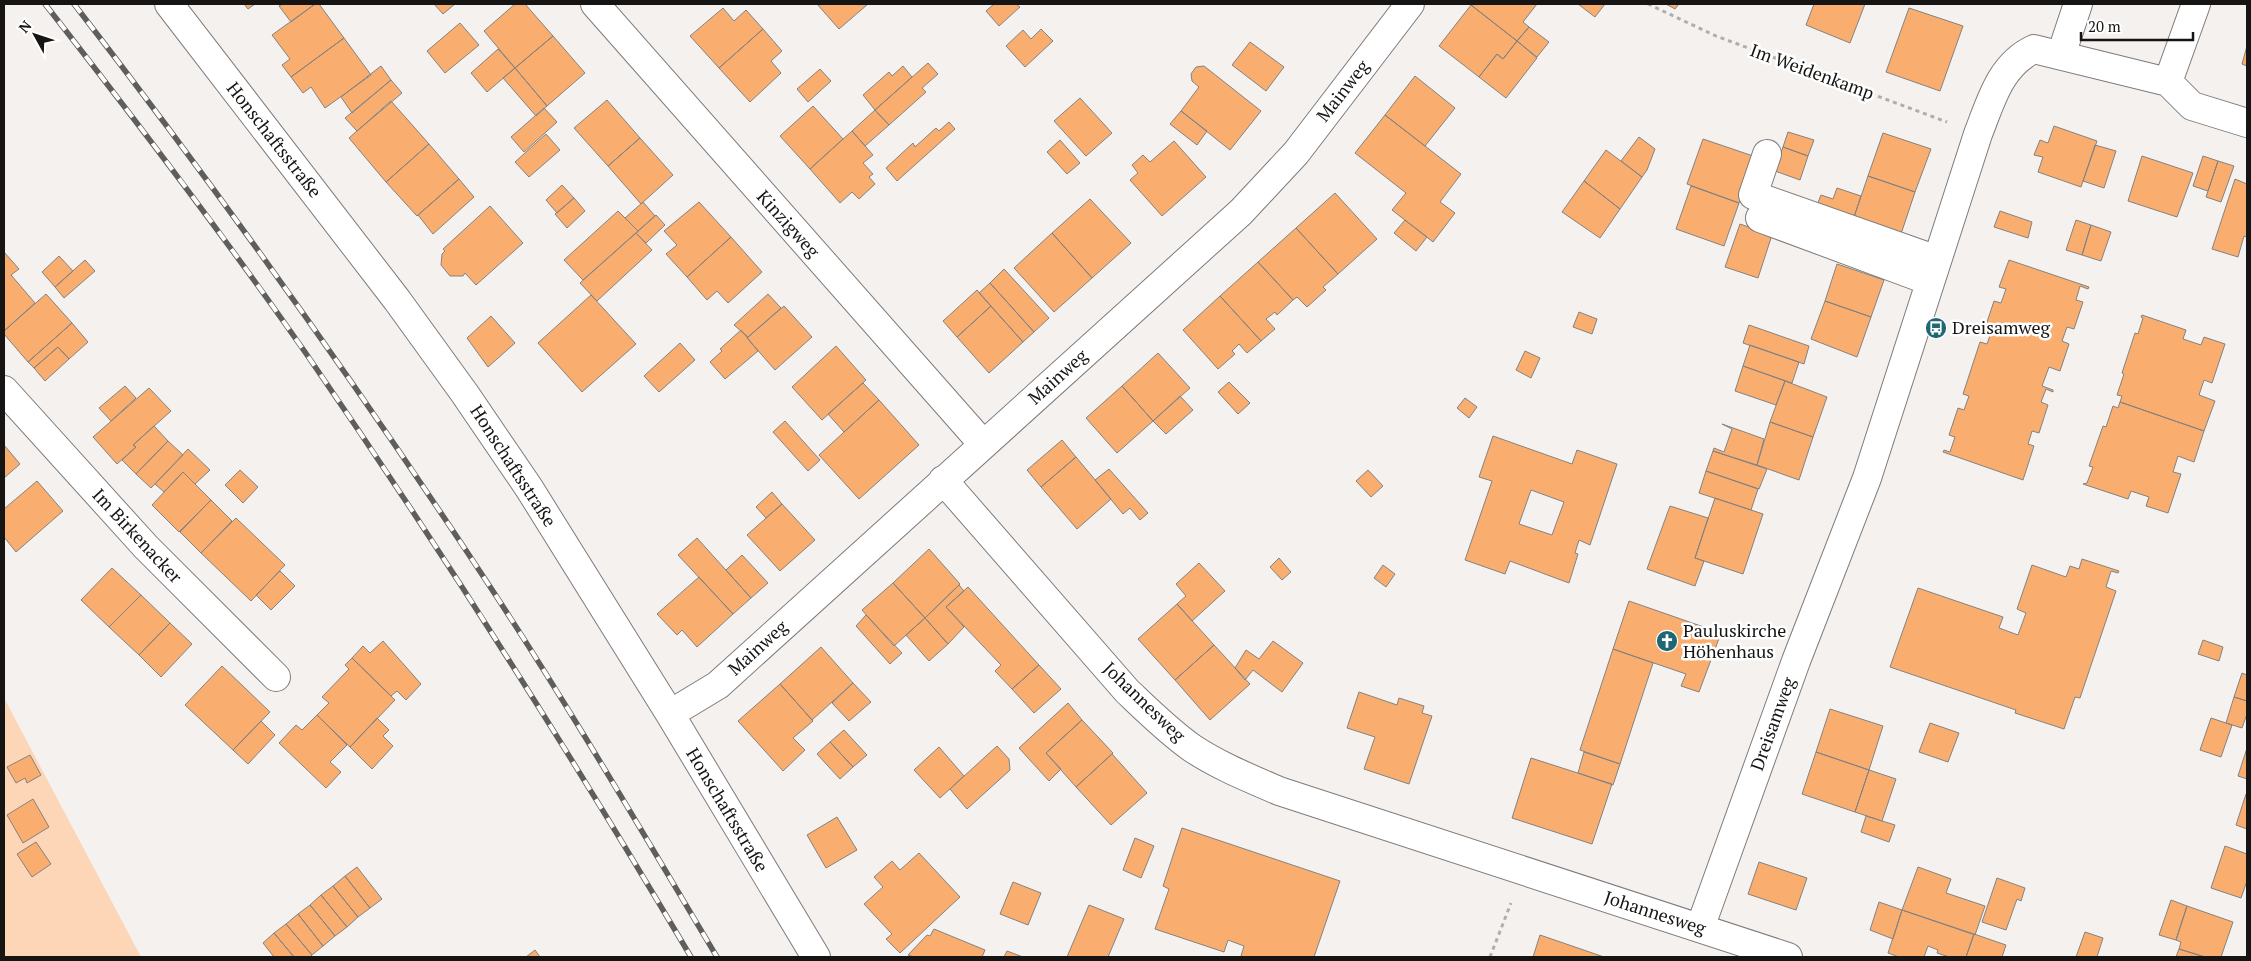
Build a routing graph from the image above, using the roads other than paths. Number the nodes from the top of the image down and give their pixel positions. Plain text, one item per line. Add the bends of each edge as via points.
1 (169, 4) edge
2 (595, 4) edge
3 (1410, 4) edge
4 (2078, 4) edge
5 (2196, 4) edge
6 (2061, 55) junction
7 (2168, 82) junction
8 (2247, 123) edge
9 (1767, 154) dead end
10 (1760, 218) dead end
11 (1934, 271) junction
12 (4, 390) edge
13 (983, 444) junction
14 (942, 480) junction
15 (276, 677) dead end
16 (670, 714) junction
17 (1700, 928) junction
18 (816, 957) edge
19 (1788, 957) edge

1 - 16 street, Honschaftsstraße via 466,394 529,488
2 - 13 street, Kinzigweg
3 - 13 street, Mainweg via 1296,153 1242,212
4 - 6 street
5 - 7 street
6 - 7 street, Dreisamweg
6 - 11 street, Dreisamweg via 2034,49 2018,59 2000,78 1978,134
7 - 8 street via 2192,106
9 - 11 street via 1753,195
10 - 11 street
11 - 17 street, Dreisamweg via 1867,478 1796,661
12 - 15 street, Im Birkenacker via 146,547
13 - 14 street, Mainweg
14 - 16 street, Mainweg via 718,684
14 - 17 street, Johannesweg via 1127,691 1192,748 1236,773 1279,791
16 - 18 street, Honschaftsstraße
17 - 19 street, Johannesweg

